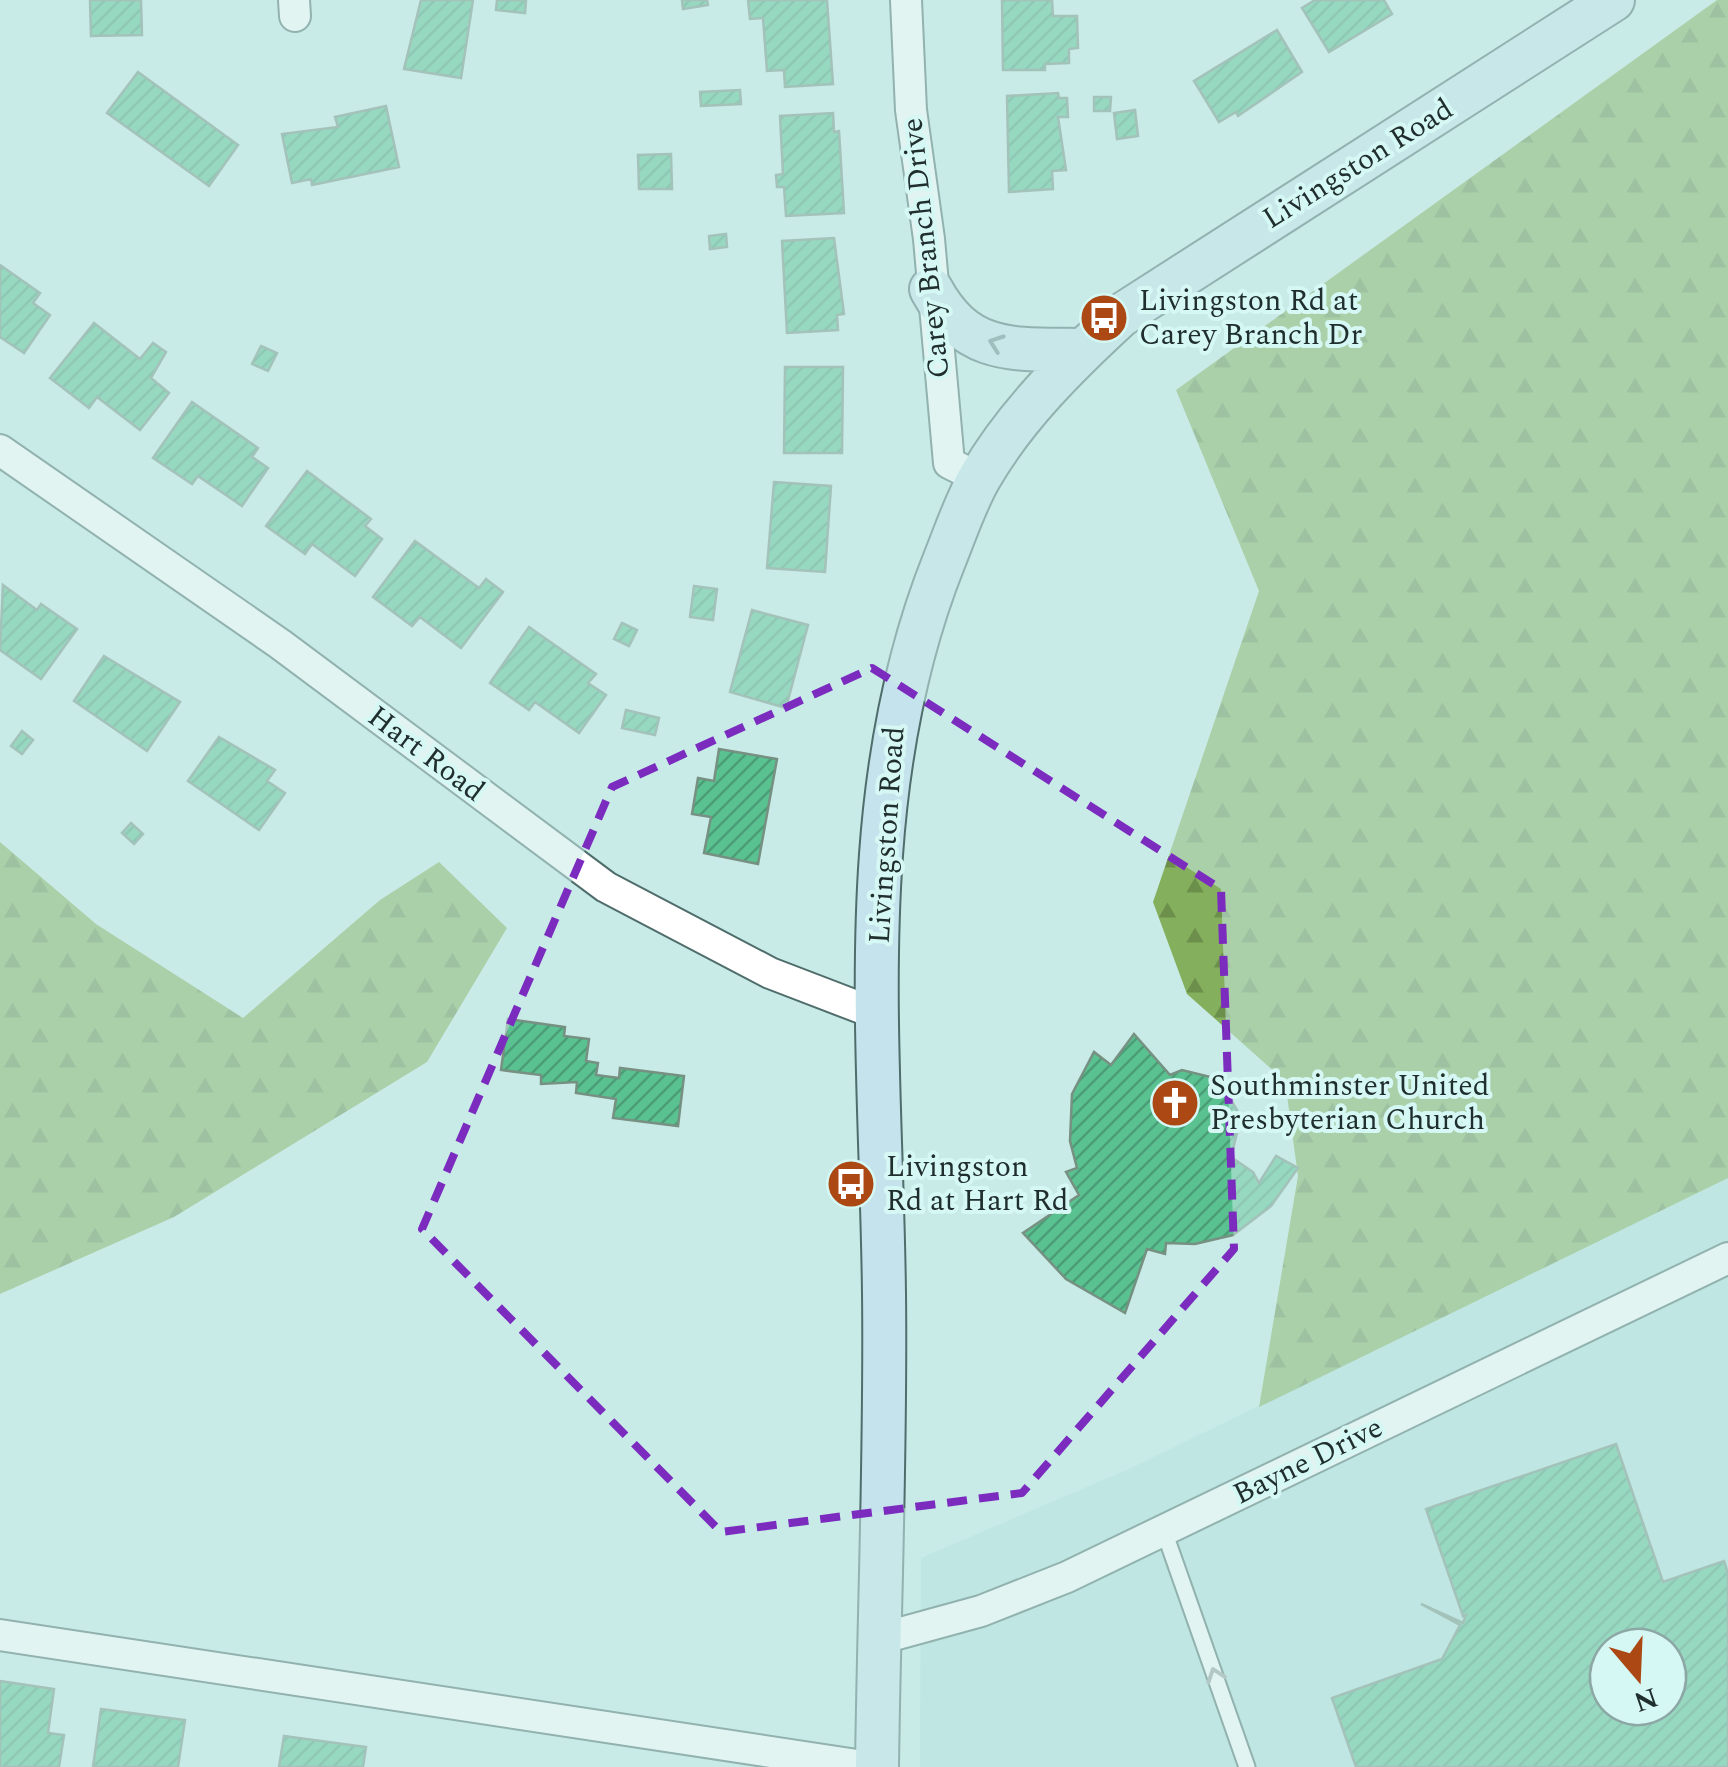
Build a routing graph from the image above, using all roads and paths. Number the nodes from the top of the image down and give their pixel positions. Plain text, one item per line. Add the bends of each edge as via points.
1 (906, 0) edge
2 (1612, 0) edge
3 (931, 289) junction
4 (1083, 350) junction
5 (0, 450) edge
6 (979, 478) junction
7 (876, 1014) junction
8 (1728, 1258) edge
9 (1164, 1531) junction
10 (0, 1635) edge
11 (879, 1639) junction
12 (874, 1767) edge
13 (1247, 1767) edge

1 - 3 street, Carey Branch Drive
2 - 4 main road, Livingston Road via 1120,316
4 -> 3 main road via 1000,349 948,319
3 - 6 street, Carey Branch Drive via 949,463
4 - 6 main road, Livingston Road
5 - 7 street, Hart Road via 280,644 606,886 770,973
6 - 7 main road, Livingston Road via 917,629 894,722 878,889
7 - 11 main road, Livingston Road via 884,1296
8 - 9 street, Bayne Drive
9 - 11 street, Bayne Drive via 981,1611
13 -> 9 lane
10 - 12 street
11 - 12 main road, Livingston Road

